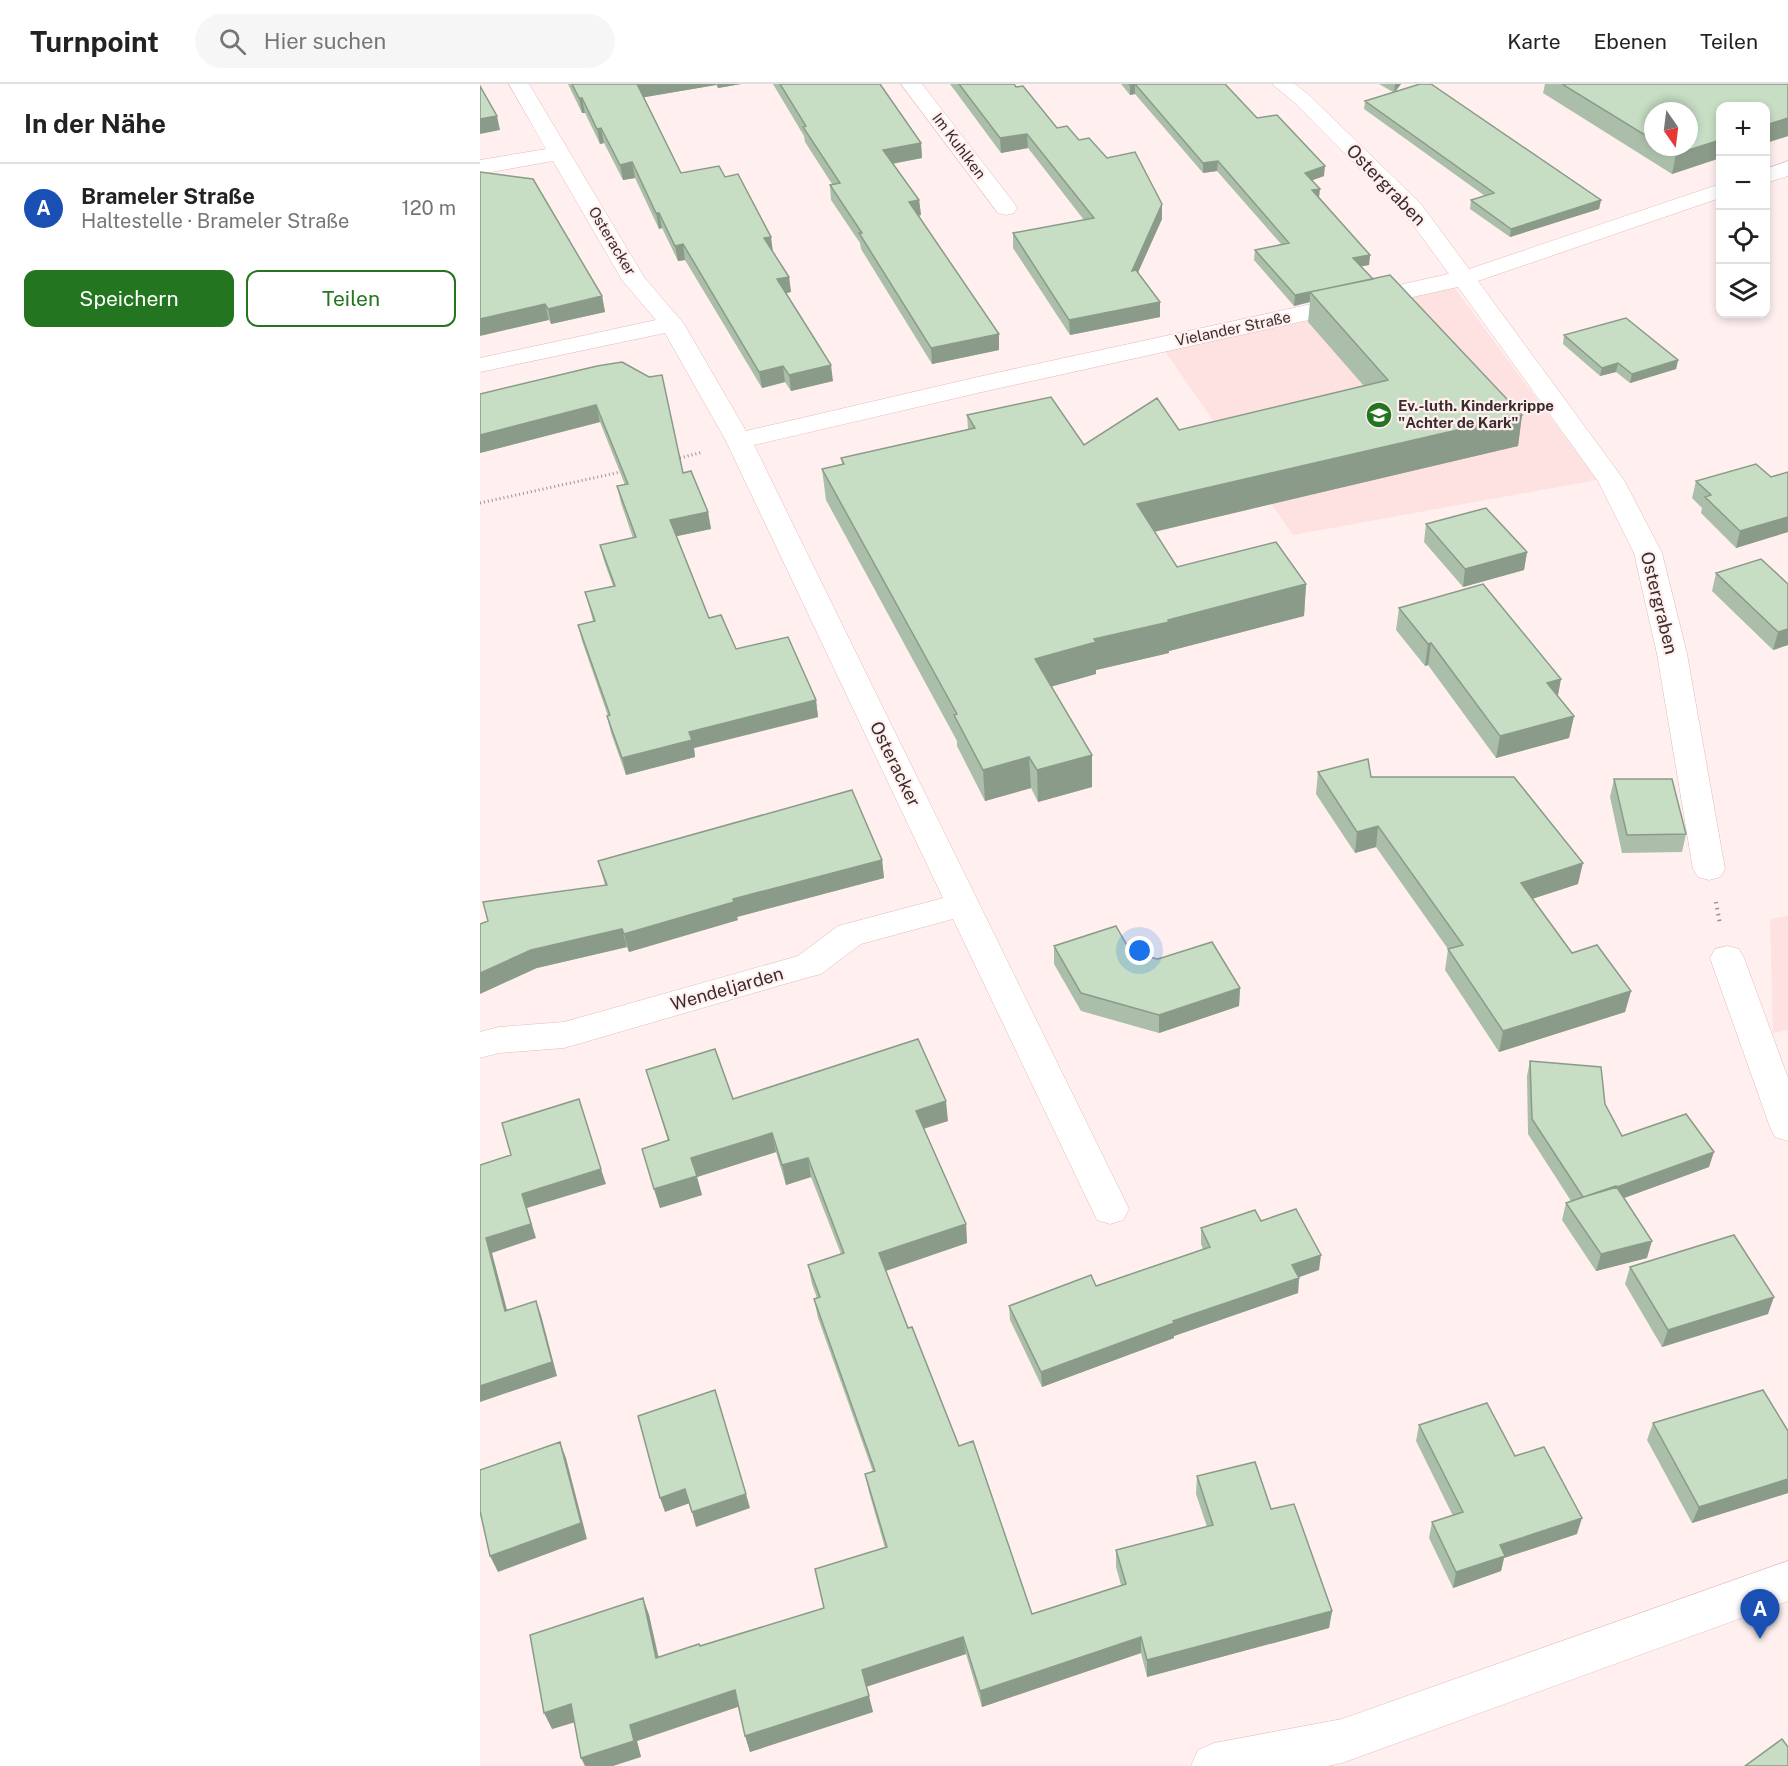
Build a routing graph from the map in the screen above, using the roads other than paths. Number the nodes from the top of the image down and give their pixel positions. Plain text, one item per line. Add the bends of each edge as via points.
1 (519, 84) edge
2 (911, 84) edge
3 (1282, 84) edge
4 (559, 153) junction
5 (480, 167) edge
6 (1788, 168) edge
7 (1770, 175) edge
8 (1716, 192) edge
9 (1006, 208) dead end
10 (1465, 278) junction
11 (672, 324) junction
12 (480, 365) edge
13 (739, 441) junction
14 (1709, 869) road end
15 (963, 904) junction
16 (1727, 958) road end
17 (480, 1045) edge
18 (1788, 1126) edge
19 (1110, 1209) dead end
20 (1788, 1581) edge
21 (1214, 1766) edge

1 - 4 street, Osteracker
2 - 9 street, Im Kuhlken
3 - 10 street, Ostergraben via 1413,209
4 - 5 street
4 - 11 street, Osteracker via 634,280
6 - 7 street
8 - 10 street, Vielander Straße
10 - 13 street, Vielander Straße
10 - 14 street, Ostergraben via 1611,480 1648,553 1672,654
11 - 12 street
11 - 13 street, Osteracker
13 - 15 street, Osteracker
15 - 17 street, Wendeljarden via 850,935 809,965 564,1035
15 - 19 street, Osteracker
16 - 18 street
20 - 21 street via 1342,1741

